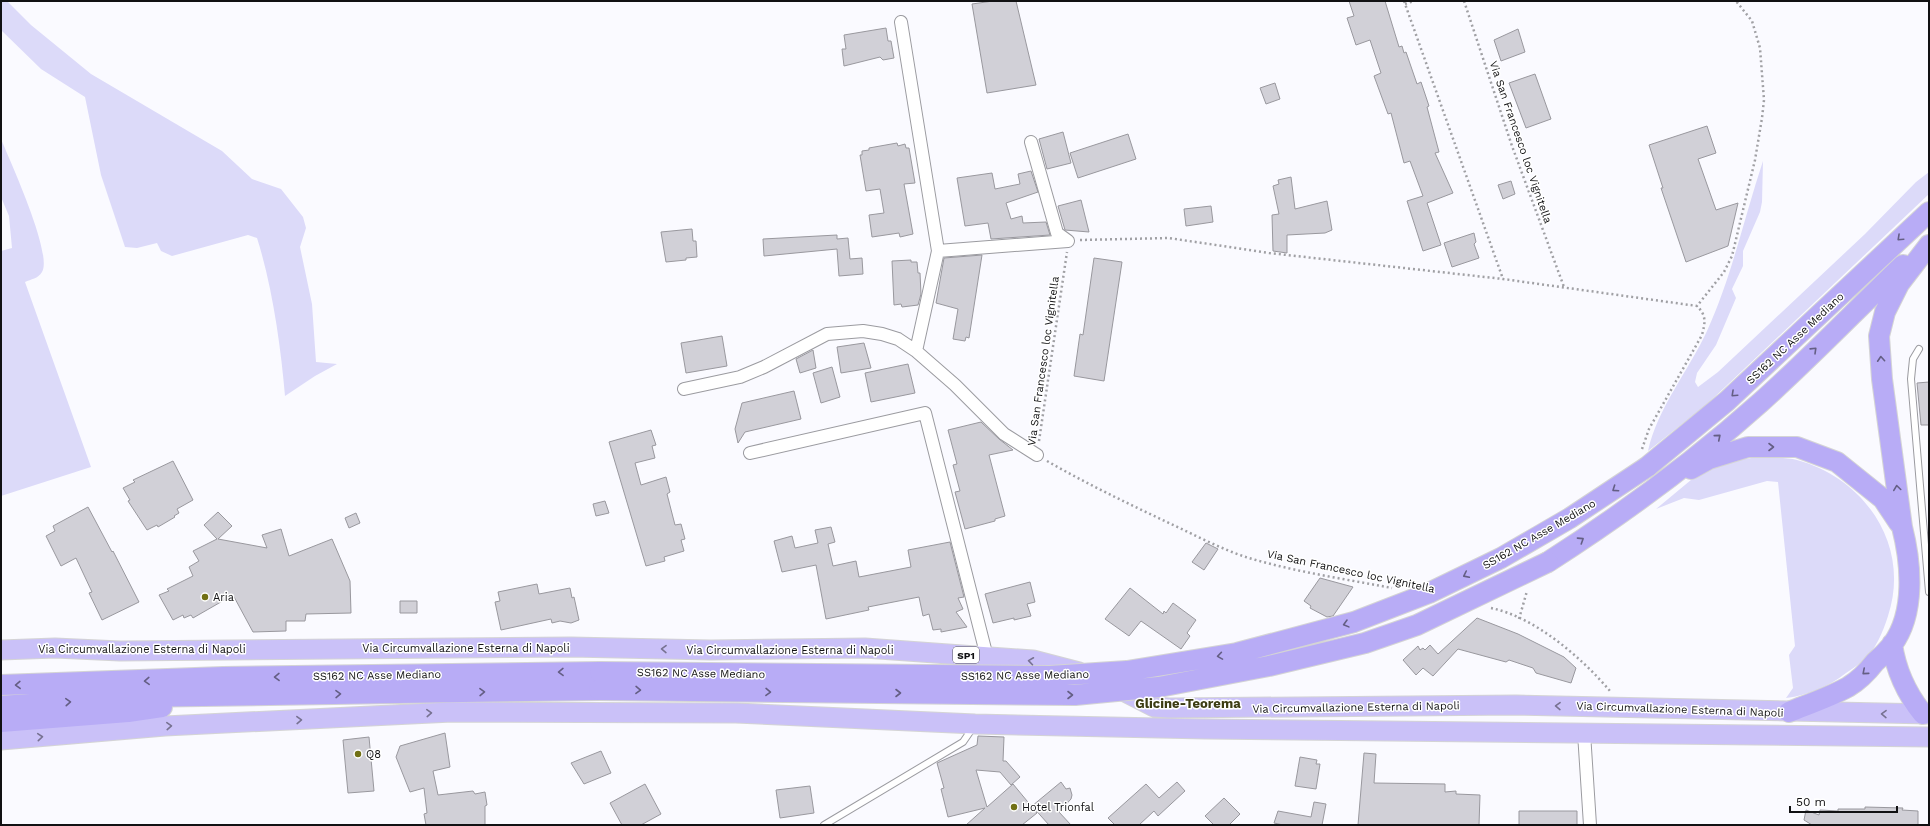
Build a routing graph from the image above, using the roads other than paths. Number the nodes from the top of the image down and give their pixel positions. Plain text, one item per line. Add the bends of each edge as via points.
1 (901, 22) dead end
2 (1032, 142) dead end
3 (1929, 212) edge
4 (1929, 240) edge
5 (1929, 245) edge
6 (938, 251) junction
7 (1920, 349) dead end
8 (916, 351) junction
9 (684, 389) dead end
10 (750, 453) dead end
11 (1037, 455) road end
12 (1657, 487) junction
13 (1902, 527) junction
14 (1929, 592) edge
15 (1892, 644) junction
16 (1, 650) edge
17 (987, 657) junction
18 (600, 681) junction
19 (1, 686) edge
20 (239, 695) junction
21 (1, 706) edge
22 (1790, 712) junction
23 (1926, 714) edge
24 (1, 722) edge
25 (975, 724) junction
26 (1584, 733) junction
27 (1929, 737) edge
28 (1, 740) edge
29 (824, 825) edge
30 (1590, 825) edge

1 - 6 street
2 - 6 street via 1057,233 1068,242
3 -> 18 highway, SS162 NC Asse Mediano, bridge via 1727,401 1644,460 1570,518 1501,558 1429,593 1354,622 1237,653 1127,671 1050,676
12 -> 4 highway, SS162 NC Asse Mediano via 1761,402
13 -> 5 highway via 1882,379 1879,336 1885,312 1899,284
6 - 8 street
7 - 14 lane via 1913,359 1911,379
8 - 9 street via 898,339 882,334 863,331 827,334 740,377
8 - 11 street via 955,385 1004,434
10 - 17 street via 925,413
12 -> 13 highway via 1709,460 1748,447 1797,447 1837,462 1882,499
18 -> 12 highway, SS162 NC Asse Mediano, bridge via 1075,695 1159,687 1269,666 1365,643 1416,625 1548,562
13 - 15 highway via 1908,548 1910,578 1903,620
15 -> 22 highway via 1849,686
15 - 23 highway via 1902,683
17 -> 16 main road, Via Circumvallazione Esterna di Napoli / SP1 via 865,648
22 -> 17 main road, Via Circumvallazione Esterna di Napoli / SP1 via 1619,707 1169,708 1154,706 1107,682 1074,670 1033,660
18 -> 19 highway, SS162 NC Asse Mediano via 222,677
20 -> 18 highway, SS162 NC Asse Mediano
21 -> 20 highway, SS162 NC Asse Mediano via 132,697
20 - 24 highway via 128,712
23 -> 22 main road, Via Circumvallazione Esterna di Napoli / SP1
25 - 26 main road, Via Circumvallazione Esterna di Napoli
28 -> 25 main road, Via Circumvallazione Esterna di Napoli via 165,726 452,712 736,713
25 - 29 lane via 963,742
26 - 27 main road, Via Circumvallazione Esterna di Napoli
26 - 30 street

